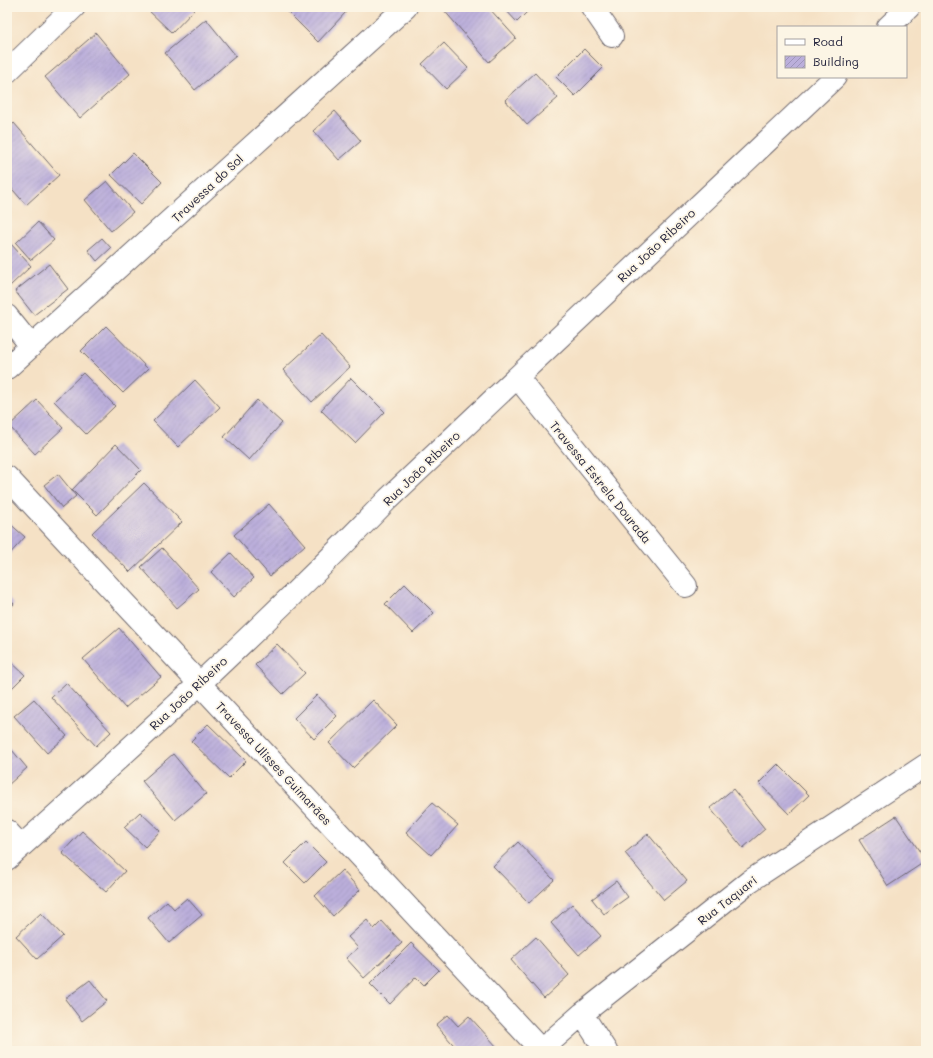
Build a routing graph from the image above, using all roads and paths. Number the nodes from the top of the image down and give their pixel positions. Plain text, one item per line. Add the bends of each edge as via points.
1 (74, 7) edge
2 (406, 7) edge
3 (592, 7) edge
4 (909, 7) edge
5 (889, 26) edge
6 (612, 36) dead end
7 (7, 72) edge
8 (834, 78) edge
9 (7, 316) edge
10 (31, 346) junction
11 (7, 368) edge
12 (517, 377) junction
13 (7, 477) edge
14 (686, 586) dead end
15 (200, 682) junction
16 (926, 766) edge
17 (12, 845) edge
18 (582, 1014) junction
19 (540, 1051) edge
20 (606, 1051) edge

1 - 7 street
2 - 10 street, Travessa do Sol
3 - 6 street
4 - 5 street
8 - 12 street, Rua João Ribeiro
9 - 10 street
10 - 11 street, Travessa do Sol
12 - 14 street, Travessa Estrela Dourada
12 - 15 street, Rua João Ribeiro
13 - 15 street, Travessa Ulisses Guimarães
15 - 17 street, Rua João Ribeiro
15 - 19 street, Travessa Ulisses Guimarães
16 - 18 street, Rua Taquari via 750,881
18 - 19 street, Rua Taquari
18 - 20 street

